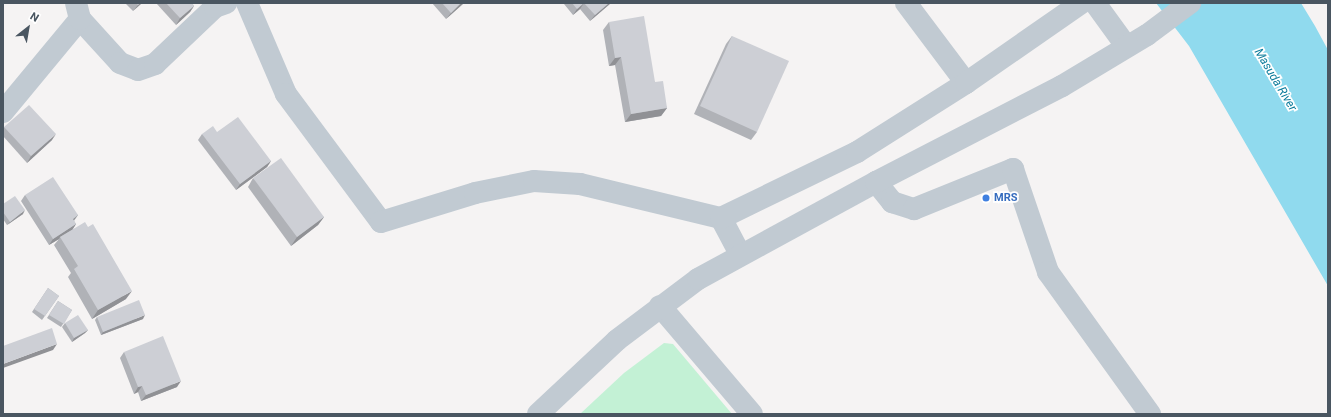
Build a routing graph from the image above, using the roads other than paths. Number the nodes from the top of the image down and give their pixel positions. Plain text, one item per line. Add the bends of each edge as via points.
1 (226, 3) edge
2 (246, 3) edge
3 (906, 3) edge
4 (1081, 3) edge
5 (1095, 3) edge
6 (1190, 3) edge
7 (78, 11) edge
8 (1127, 47) junction
9 (966, 83) junction
10 (3, 112) edge
11 (876, 182) junction
12 (721, 218) junction
13 (740, 254) junction
14 (660, 306) junction
15 (538, 414) edge
16 (752, 414) edge
17 (1150, 414) edge

1 - 7 street via 215,7 156,64 138,70 120,62
2 - 12 street via 286,94 381,222 475,193 534,181 580,184
3 - 9 street
4 - 9 street
5 - 8 street
6 - 8 street
7 - 10 street
8 - 11 street via 1062,86
9 - 12 street via 857,152
11 - 13 street
11 - 17 street via 892,202 914,209 1013,170 1048,272
12 - 13 street
13 - 14 street
14 - 15 street via 584,369
14 - 16 street

